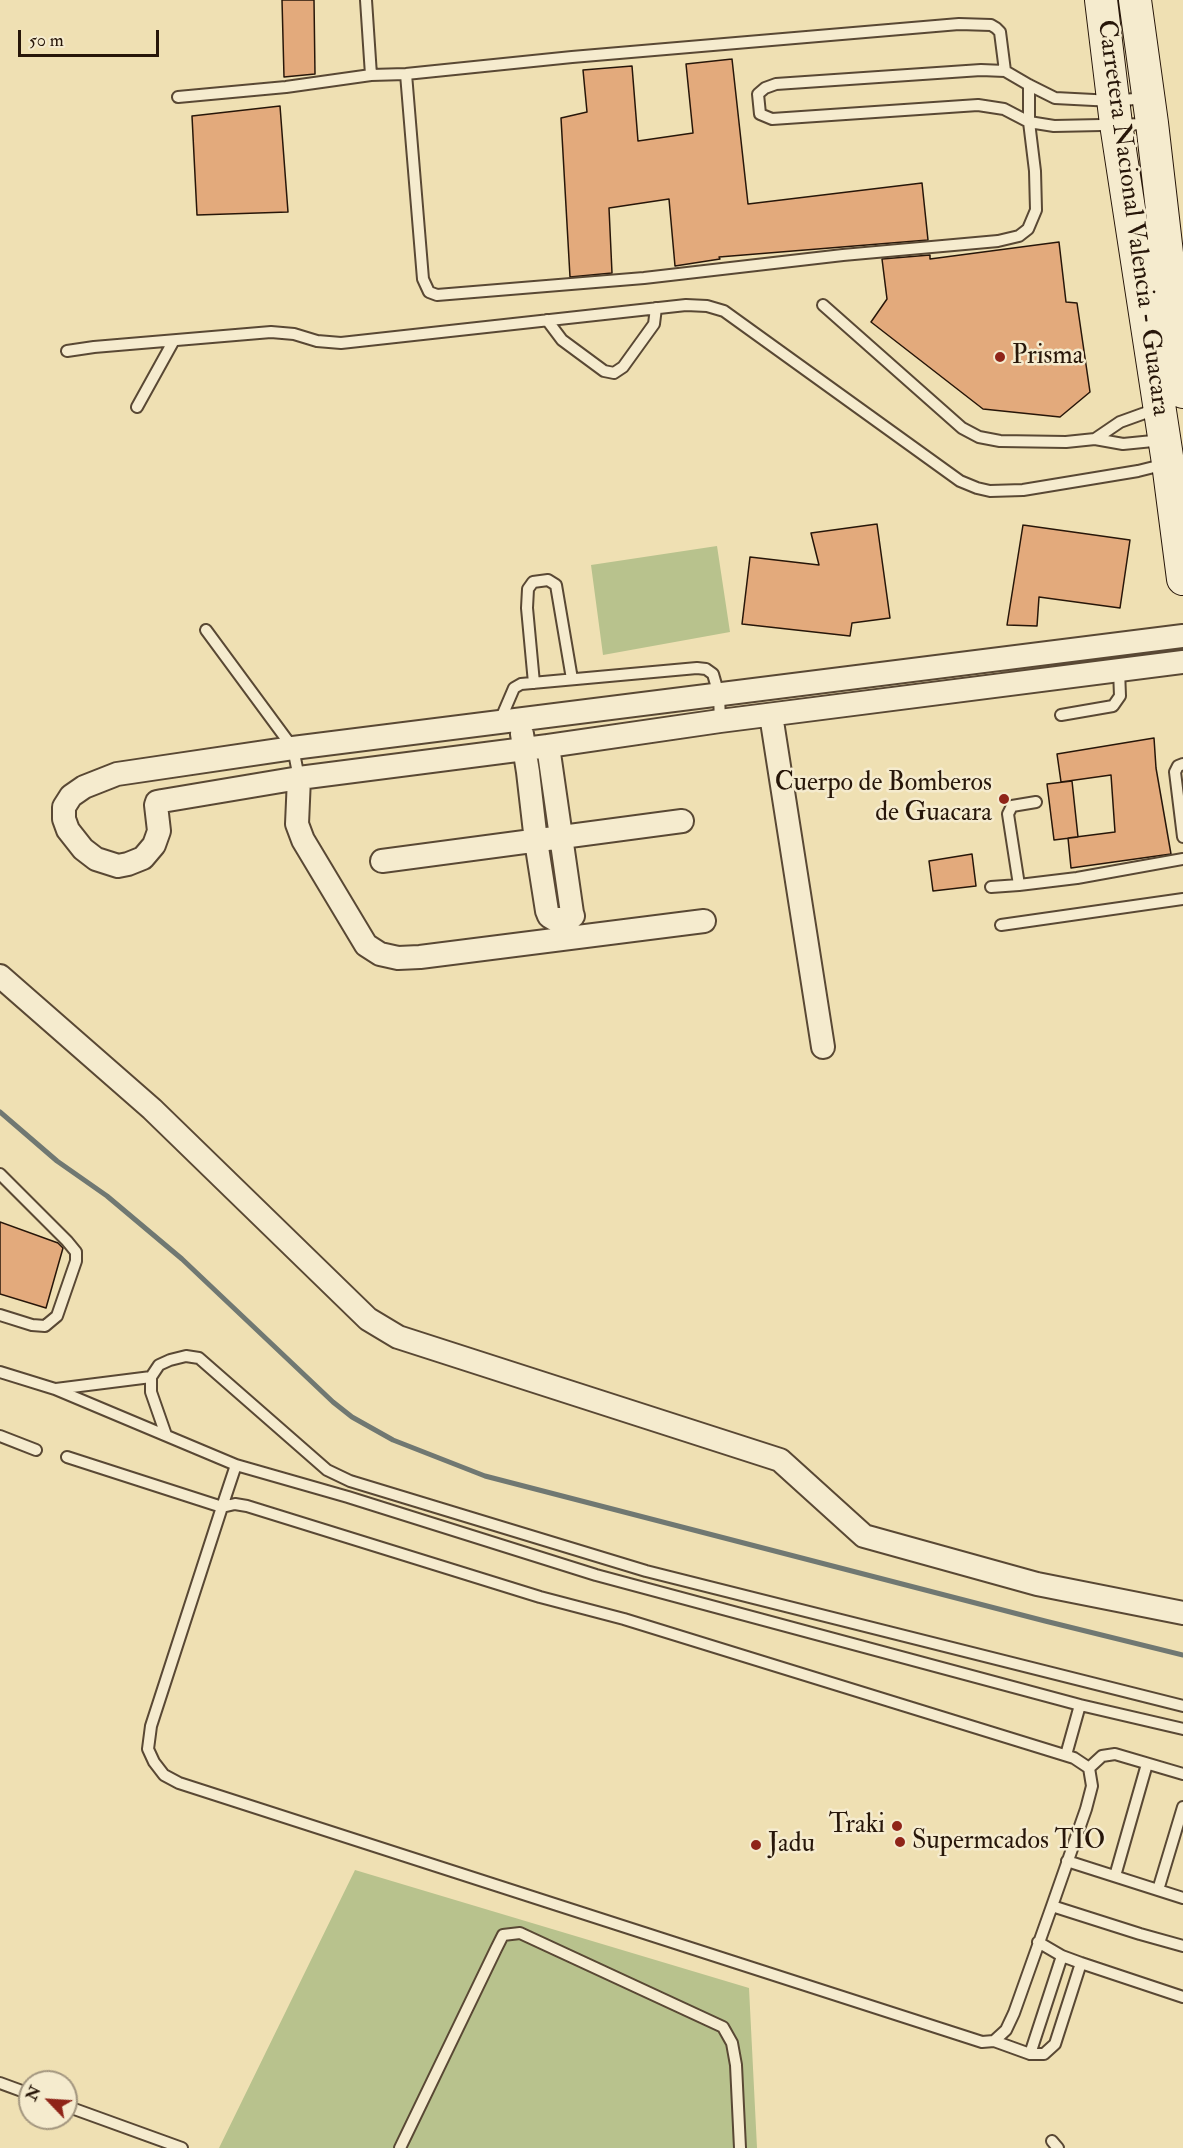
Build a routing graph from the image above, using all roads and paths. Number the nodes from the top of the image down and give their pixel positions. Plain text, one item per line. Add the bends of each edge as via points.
1 (366, 0) edge
2 (1101, 0) edge
3 (1135, 0) edge
4 (1005, 70) junction
5 (406, 74) junction
6 (371, 75) junction
7 (1029, 85) junction
8 (178, 97) dead end
9 (1150, 110) junction
10 (1114, 113) junction
11 (1029, 122) junction
12 (823, 305) dead end
13 (656, 308) junction
14 (547, 320) junction
15 (173, 342) junction
16 (67, 351) dead end
17 (1171, 400) edge
18 (137, 407) dead end
19 (1095, 439) junction
20 (1166, 452) junction
21 (1183, 579) edge
22 (206, 630) dead end
23 (1183, 636) edge
24 (1183, 662) edge
25 (1119, 670) junction
26 (572, 679) junction
27 (534, 683) junction
28 (718, 695) junction
29 (1061, 715) dead end
30 (771, 716) junction
31 (720, 721) junction
32 (509, 722) junction
33 (548, 747) junction
34 (294, 748) junction
35 (524, 749) junction
36 (1183, 764) edge
37 (299, 778) junction
38 (1036, 802) dead end
39 (1181, 812) edge
40 (682, 821) dead end
41 (561, 836) junction
42 (1183, 837) edge
43 (536, 841) junction
44 (1183, 859) edge
45 (382, 861) dead end
46 (1019, 885) junction
47 (991, 887) dead end
48 (1183, 899) edge
49 (704, 921) dead end
50 (1001, 925) dead end
51 (0, 976) edge
52 (823, 1047) dead end
53 (0, 1174) edge
54 (0, 1315) edge
55 (0, 1371) edge
56 (151, 1377) junction
57 (55, 1389) junction
58 (166, 1435) junction
59 (0, 1436) edge
60 (36, 1450) dead end
61 (68, 1457) dead end
62 (236, 1465) junction
63 (222, 1507) junction
64 (1183, 1612) edge
65 (1080, 1705) junction
66 (1183, 1706) edge
67 (1183, 1728) edge
68 (1066, 1755) junction
69 (1147, 1764) junction
70 (1089, 1768) junction
71 (1183, 1774) edge
72 (1183, 1807) edge
73 (1067, 1861) junction
74 (1115, 1876) junction
75 (1158, 1890) junction
76 (1183, 1898) edge
77 (1052, 1906) junction
78 (1038, 1942) junction
79 (1183, 1946) edge
80 (1062, 1956) junction
81 (1081, 1964) junction
82 (1183, 1997) edge
83 (994, 2041) junction
84 (1030, 2054) junction
85 (0, 2083) edge
86 (18, 2090) edge
87 (78, 2110) edge
88 (183, 2148) edge
89 (400, 2148) edge
90 (740, 2148) edge

1 - 6 lane
2 - 10 main road, Carretera Nacional Valencia - Guacara
3 - 9 main road, Carretera Nacional Valencia - Guacara
4 - 5 lane via 1000,32 990,25 959,24
4 - 7 lane
4 - 11 lane via 776,84 758,94 760,114 772,119 978,105 1004,109
5 - 6 lane
5 - 11 lane via 423,279 429,292 437,295 644,279 1019,236 1028,229 1036,210
6 - 8 lane
7 - 10 lane via 1055,98
7 - 11 lane
9 - 10 lane
9 - 10 lane
9 - 17 main road, Carretera Nacional Valencia - Guacara
10 - 11 lane via 1054,126
10 - 17 main road, Carretera Nacional Valencia - Guacara
12 - 19 lane via 970,433 1000,441
13 - 14 lane
13 - 14 lane via 654,324 623,367 614,373 604,371 562,340
13 - 20 lane via 697,304 724,311 960,481 977,489 1023,490 1138,471
14 - 15 lane via 341,343 280,332
15 - 16 lane
15 - 18 lane
17 - 19 lane
17 - 20 main road, Carretera Nacional Valencia - Guacara
19 - 20 lane
20 - 21 main road, Carretera Nacional Valencia - Guacara
22 - 34 lane
23 - 28 street
24 - 25 street
25 - 29 lane via 1120,696 1113,706
25 - 30 street
26 - 27 lane
26 - 27 lane via 556,585 548,580 533,582 528,589
26 - 28 lane via 706,669 713,674
27 - 32 lane via 514,688
28 - 31 lane
28 - 32 street
30 - 31 street
30 - 52 street
31 - 33 street
32 - 34 street
32 - 35 street
33 - 35 street
33 - 41 street
34 - 37 lane
34 - 37 street via 117,774 84,786 71,796 64,807 64,819 83,849 96,859 118,866 143,858 154,845 159,831 158,802
35 - 37 street
35 - 43 street
36 - 39 lane via 1175,772
37 - 49 street via 297,824 303,840 366,945 380,954 420,957
38 - 46 lane via 1012,806 1008,814
39 - 42 lane
40 - 41 street
41 - 43 street
41 - 43 street via 573,916 568,920 549,916
43 - 45 street
44 - 46 lane
46 - 47 lane
48 - 50 lane
51 - 64 street via 152,1109 368,1319 398,1337 780,1460 864,1536 1036,1584
53 - 54 lane via 67,1240 76,1252 76,1261 57,1316 45,1326 32,1326
55 - 57 lane
56 - 57 lane
56 - 58 lane via 155,1408
56 - 66 lane via 159,1365 170,1360 199,1358 327,1470 350,1481 646,1571
57 - 58 lane
58 - 62 lane
59 - 60 lane
61 - 63 lane
62 - 63 lane
62 - 65 lane via 596,1575
63 - 68 lane via 247,1506
63 - 83 lane via 151,1726 148,1749 164,1775 794,1983 975,2041
65 - 67 lane
65 - 68 lane
68 - 70 lane
69 - 70 lane via 1115,1754 1102,1756
69 - 71 lane
69 - 74 lane
70 - 73 lane via 1092,1786
72 - 75 lane
73 - 74 lane
73 - 77 lane
74 - 75 lane
75 - 76 lane
77 - 78 lane
77 - 79 lane
78 - 80 lane
78 - 83 lane via 1014,2013 1006,2030
80 - 81 lane
80 - 84 lane
81 - 82 lane
81 - 84 lane via 1055,2044 1044,2054
83 - 84 lane
85 - 86 lane
87 - 88 lane
89 - 90 lane via 499,1942 503,1935 520,1933 723,2027 732,2043 736,2064

